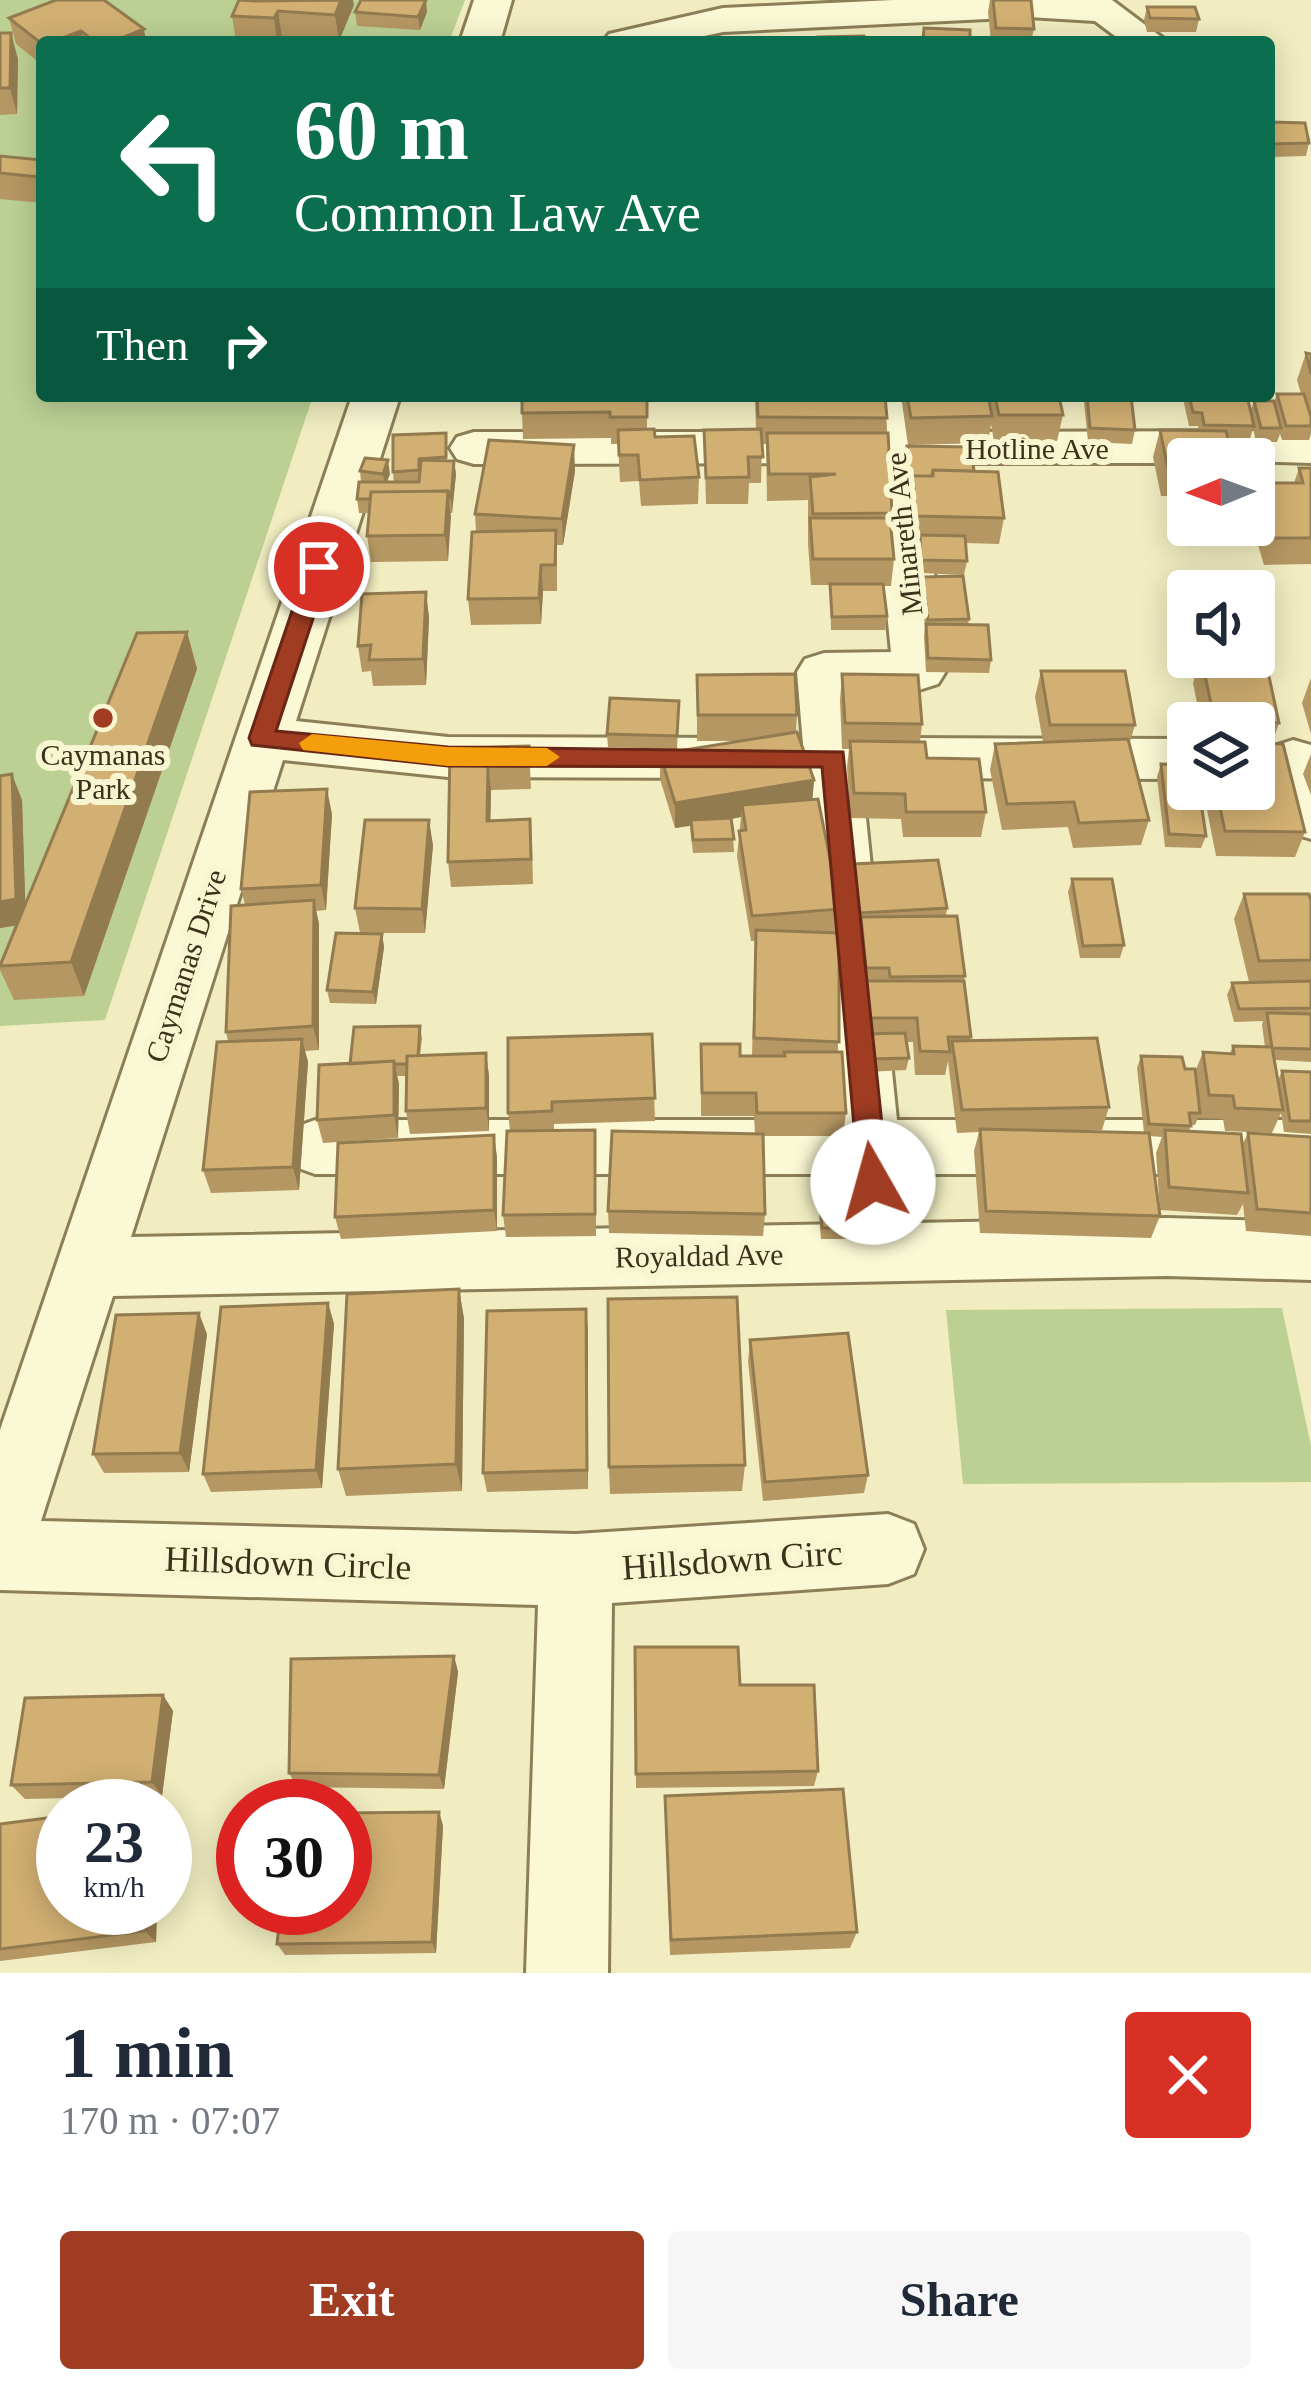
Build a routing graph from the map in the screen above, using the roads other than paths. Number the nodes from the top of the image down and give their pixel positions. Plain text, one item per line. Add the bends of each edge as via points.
1 (493, 0) edge
2 (482, 36) edge
3 (650, 36) edge
4 (1140, 36) edge
5 (374, 402) edge
6 (890, 402) edge
7 (1311, 447) edge
8 (475, 448) dead end
9 (895, 450) junction
10 (261, 738) junction
11 (834, 758) junction
12 (1167, 760) edge
13 (1286, 760) edge
14 (1311, 818) edge
15 (315, 1147) edge
16 (868, 1148) junction
17 (1311, 1148) edge
18 (1311, 1251) edge
19 (883, 1252) junction
20 (87, 1267) junction
21 (0, 1536) edge
22 (888, 1549) dead end
23 (0, 1555) edge
24 (576, 1570) junction
25 (567, 1973) edge

1 - 2 street
3 - 4 street via 723,20 1028,5 1105,10
5 - 10 street, Caymanas Drive
6 - 9 street, Minareth Ave
7 - 9 street, Hotline Ave
8 - 9 street, Hotline Ave
9 - 11 street, Minareth Ave via 919,671 824,672
10 - 11 street via 448,757
10 - 20 street, Caymanas Drive
11 - 12 street
11 - 16 street
13 - 14 street
15 - 16 street
16 - 17 street
16 - 19 street
18 - 19 street, Royaldad Ave
19 - 20 street, Royaldad Ave
20 - 21 street, Caymanas Drive
22 - 24 street, Hillsdown Circ
23 - 24 street, Hillsdown Circle
24 - 25 street

